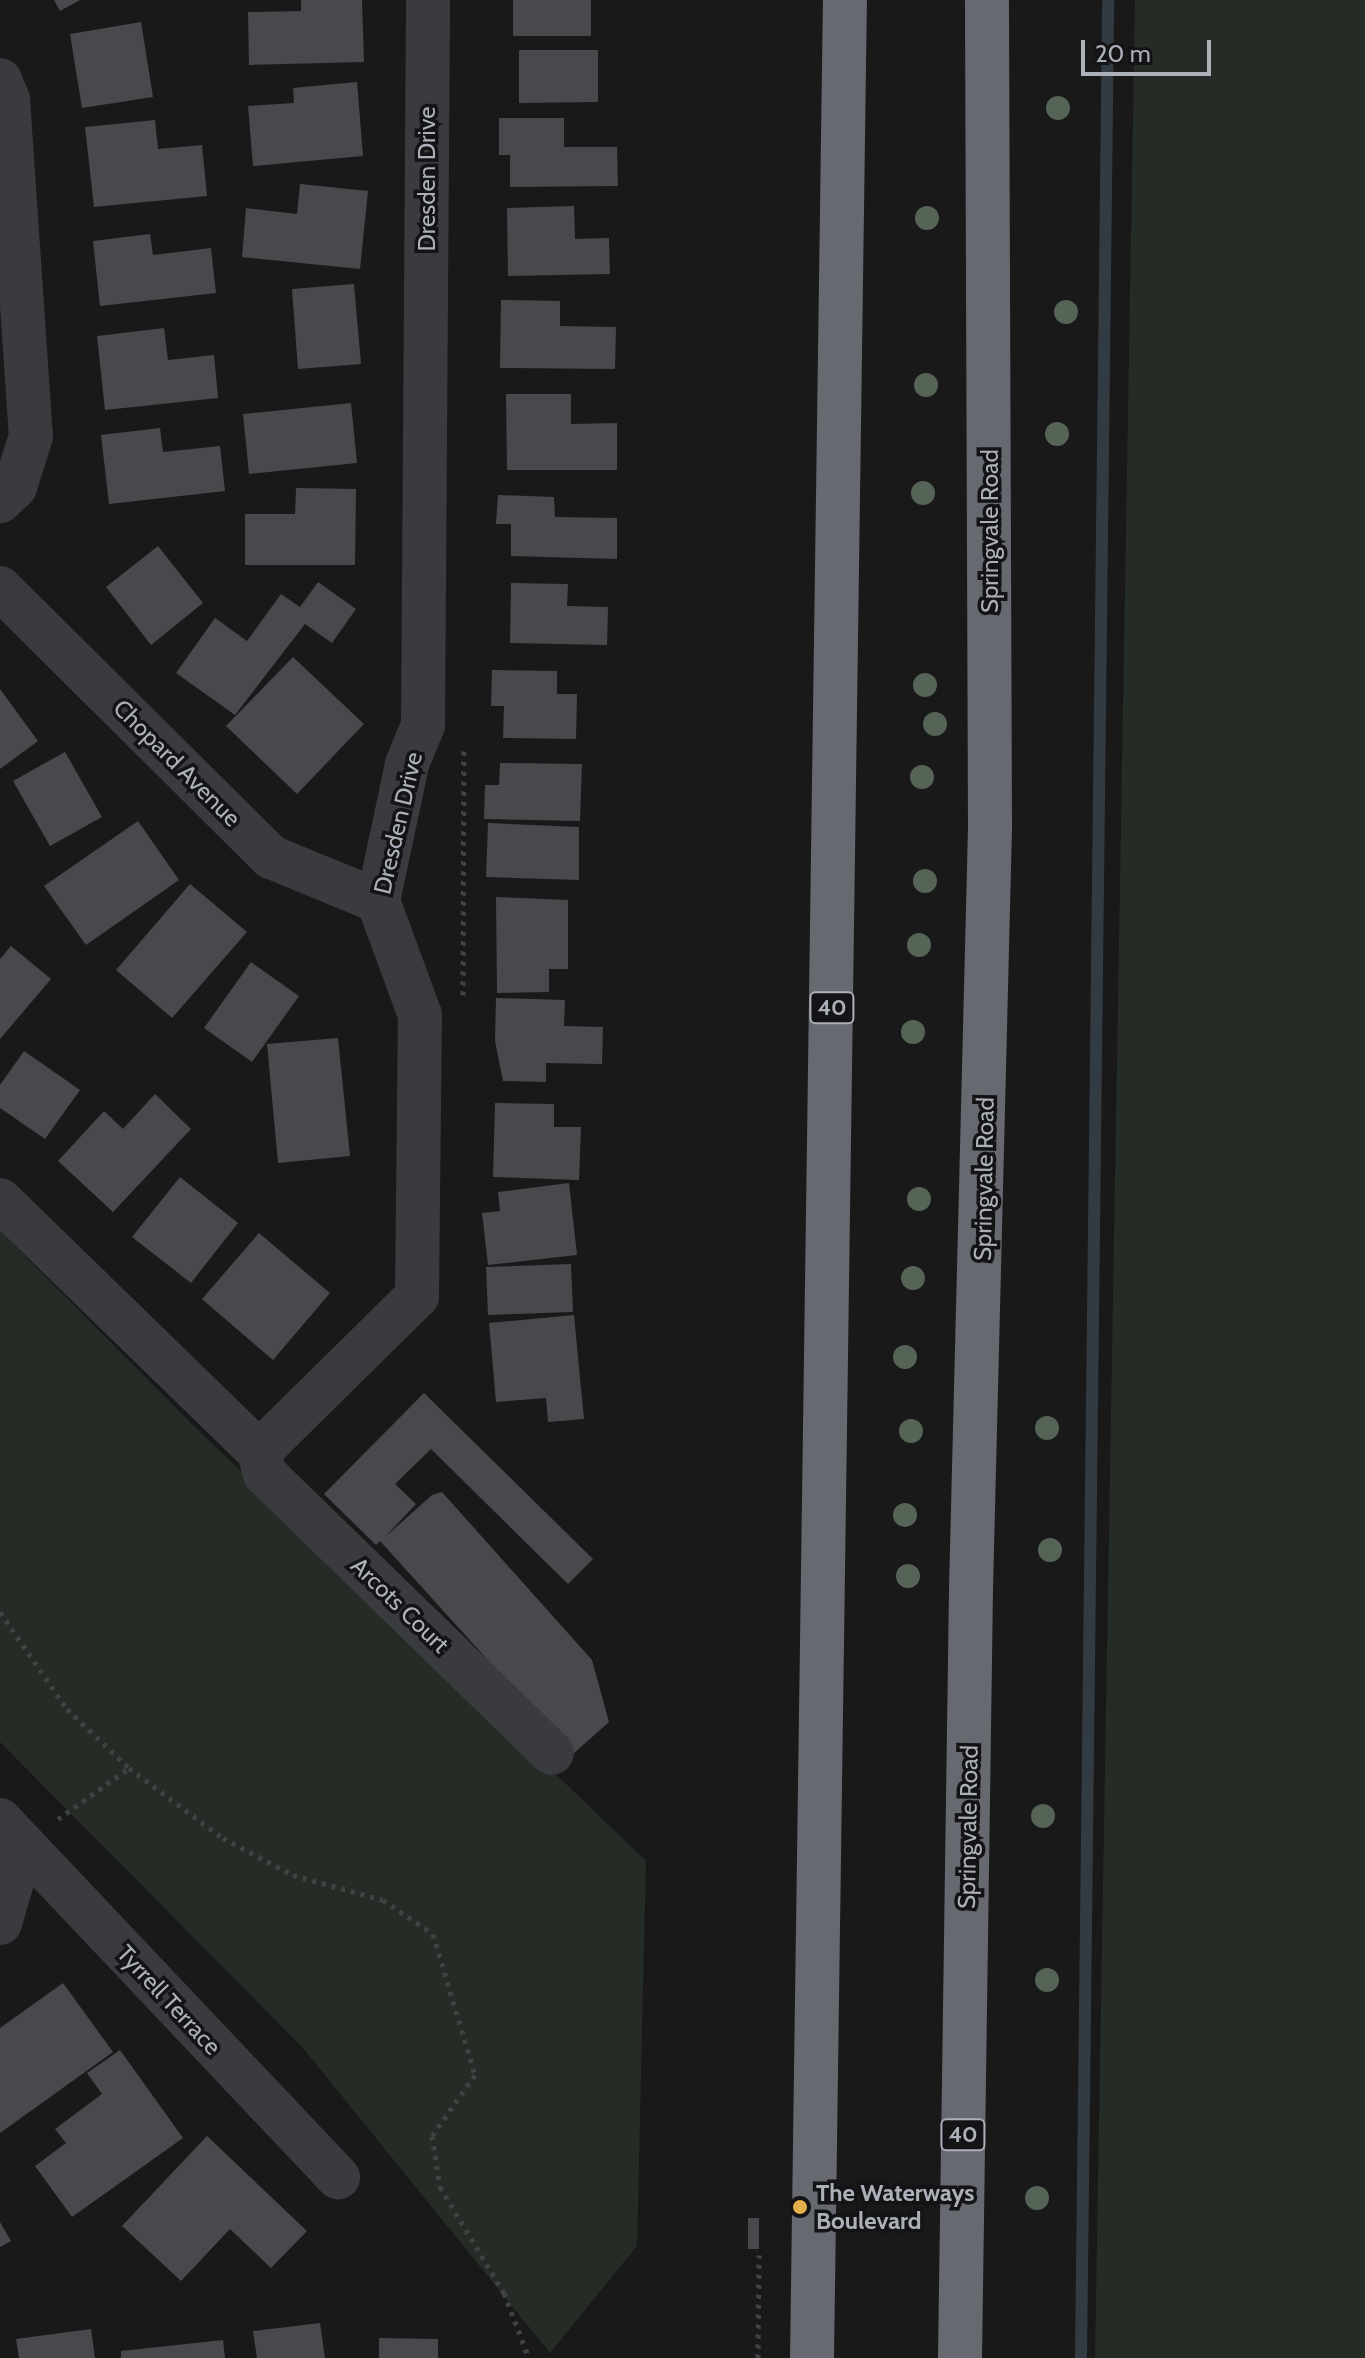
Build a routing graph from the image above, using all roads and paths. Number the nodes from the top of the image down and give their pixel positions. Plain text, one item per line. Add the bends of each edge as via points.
1 (428, 0) edge
2 (845, 0) edge
3 (987, 0) edge
4 (0, 80) edge
5 (0, 501) edge
6 (0, 588) edge
7 (378, 901) junction
8 (0, 1200) edge
9 (259, 1452) junction
10 (0, 1612) edge
11 (552, 1753) dead end
12 (129, 1768) junction
13 (12, 1832) edge
14 (0, 1923) edge
15 (338, 2178) dead end
16 (759, 2255) dead end
17 (529, 2358) edge
18 (758, 2358) edge
19 (812, 2358) edge
20 (960, 2358) edge

1 - 7 street, Dresden Drive via 423,725 407,764
2 - 19 highway, 40
3 - 20 highway, Springvale Road / 40 via 990,828 971,1589
4 - 5 street via 8,100 31,436 15,487
6 - 7 street, Chopard Avenue via 271,857
7 - 9 street, Dresden Drive via 420,1015 417,1296
8 - 9 street
9 - 11 street, Arcots Court via 265,1474
10 - 12 path via 67,1709
12 - 13 path
12 - 17 path via 223,1838 293,1875 383,1900 433,1934 475,2075 432,2136 440,2187 504,2293
13 - 14 street
13 - 15 street, Tyrrell Terrace
16 - 18 path

